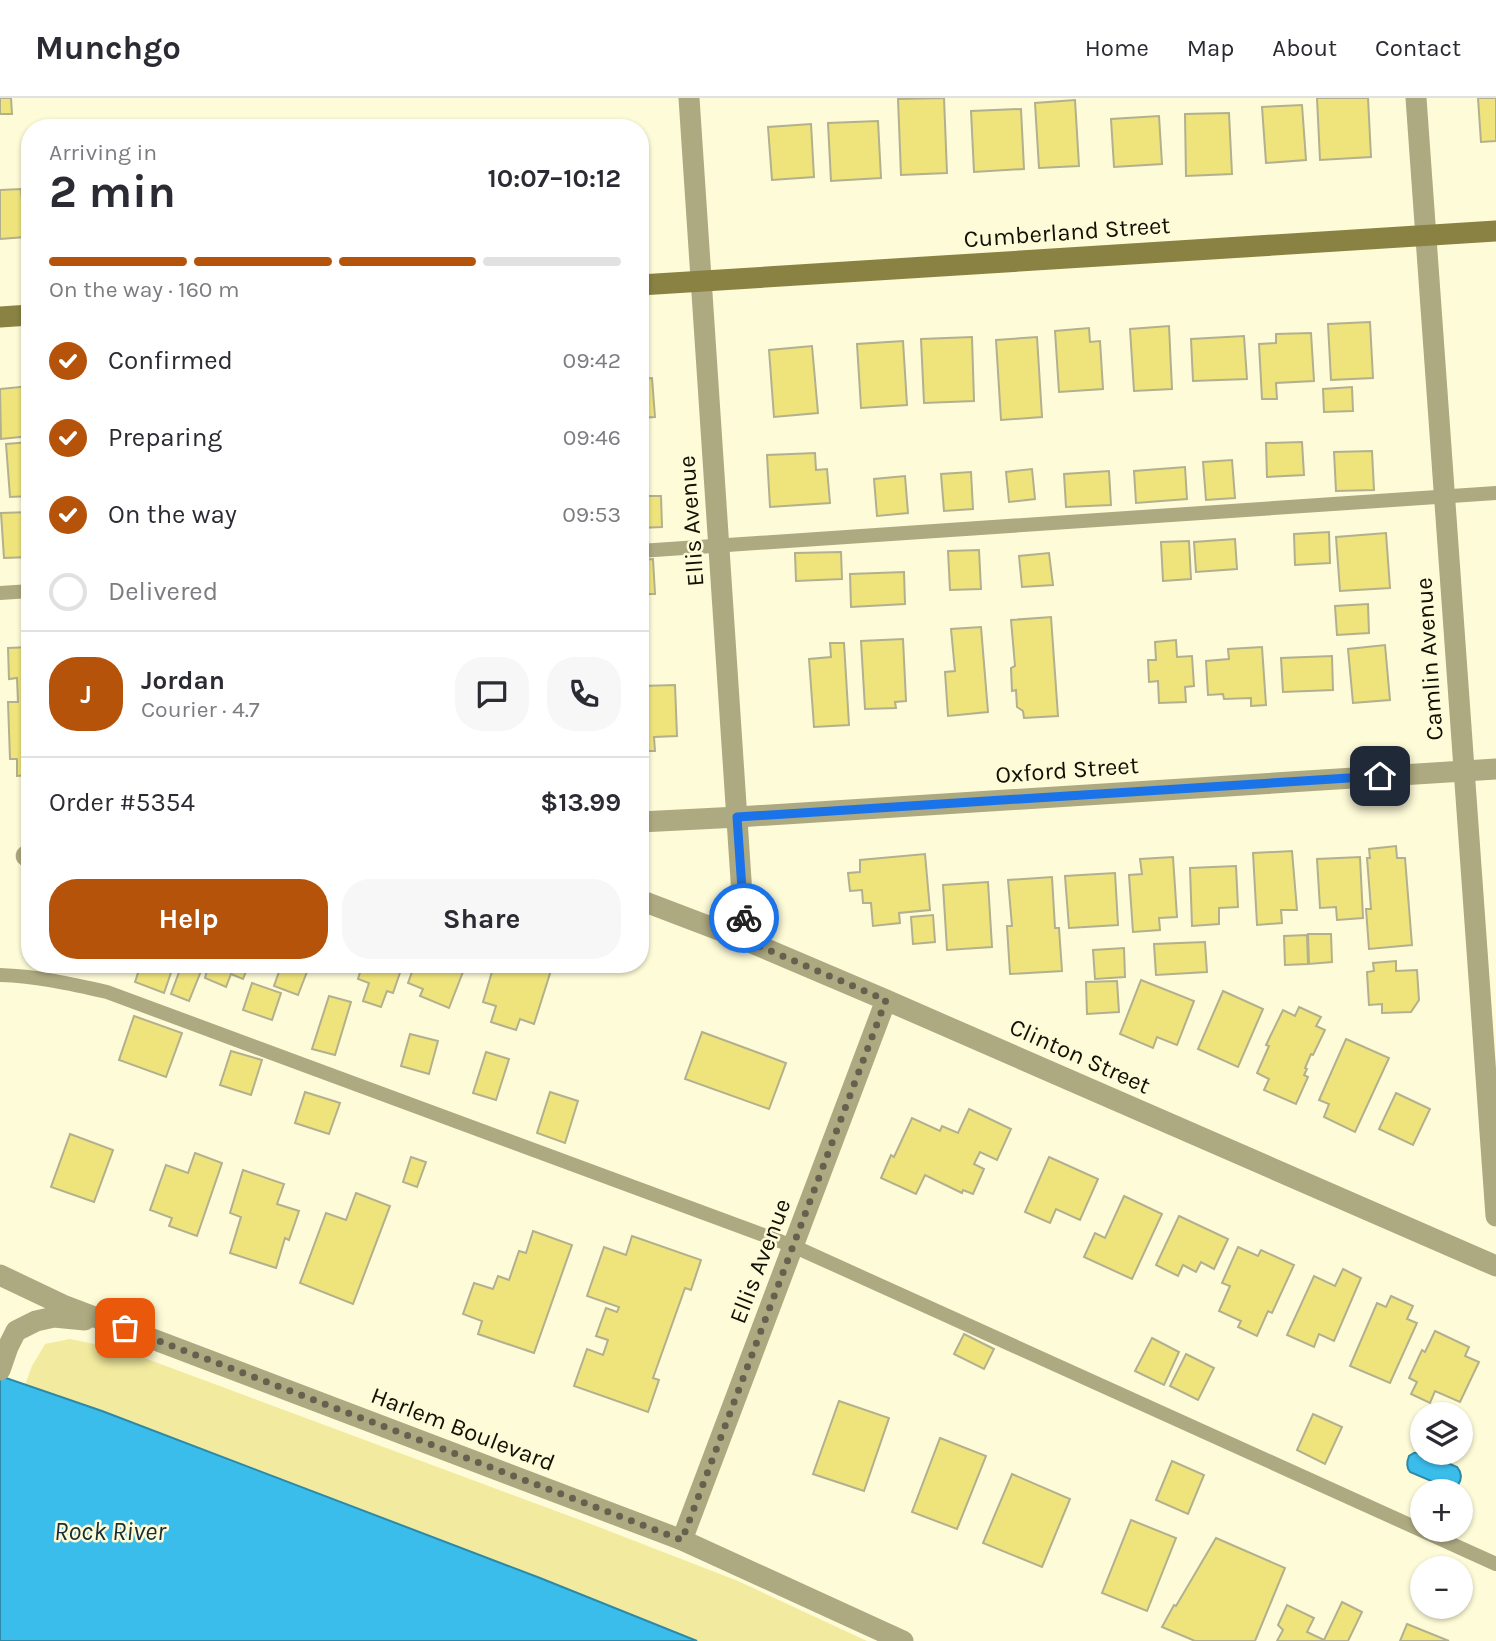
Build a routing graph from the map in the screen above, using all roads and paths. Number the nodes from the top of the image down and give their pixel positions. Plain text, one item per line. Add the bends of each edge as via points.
1 (689, 98) edge
2 (1416, 98) edge
3 (1496, 230) edge
4 (1426, 234) junction
5 (701, 282) junction
6 (649, 285) edge
7 (21, 316) edge
8 (0, 317) edge
9 (1496, 493) edge
10 (1444, 496) junction
11 (719, 546) junction
12 (649, 550) edge
13 (21, 592) edge
14 (0, 593) edge
15 (1496, 769) edge
16 (1464, 771) junction
17 (737, 817) junction
18 (649, 822) edge
19 (649, 903) edge
20 (745, 940) junction
21 (0, 975) edge
22 (886, 1000) junction
23 (1489, 1033) edge
24 (1496, 1216) edge
25 (793, 1246) junction
26 (1496, 1266) edge
27 (0, 1275) edge
28 (111, 1323) junction
29 (0, 1370) edge
30 (682, 1540) junction
31 (1496, 1564) edge
32 (903, 1641) edge

1 - 5 street, Ellis Avenue
2 - 4 street, Camlin Avenue
3 - 4 street, Cumberland Street
4 - 5 street, Cumberland Street
4 - 10 street, Camlin Avenue
5 - 6 street, Cumberland Street
5 - 11 street, Ellis Avenue
7 - 8 street
9 - 10 lane
10 - 11 lane
10 - 16 street, Camlin Avenue
11 - 12 lane
11 - 17 street, Ellis Avenue
13 - 14 lane
15 - 16 street, Oxford Street
16 - 17 street, Oxford Street
16 - 23 street, Camlin Avenue
17 - 18 street, Oxford Street
17 - 20 street, Ellis Avenue
19 - 20 street, Clinton Street
20 - 22 street, Clinton Street
21 - 25 lane via 107,992
22 - 25 street, Ellis Avenue
22 - 26 street, Clinton Street
23 - 24 street, Camlin Avenue
25 - 30 street, Ellis Avenue
25 - 31 lane
27 - 28 street, Harlem Boulevard
28 - 29 street via 54,1317 36,1321 16,1331
28 - 30 street, Harlem Boulevard
30 - 32 street, Harlem Boulevard

